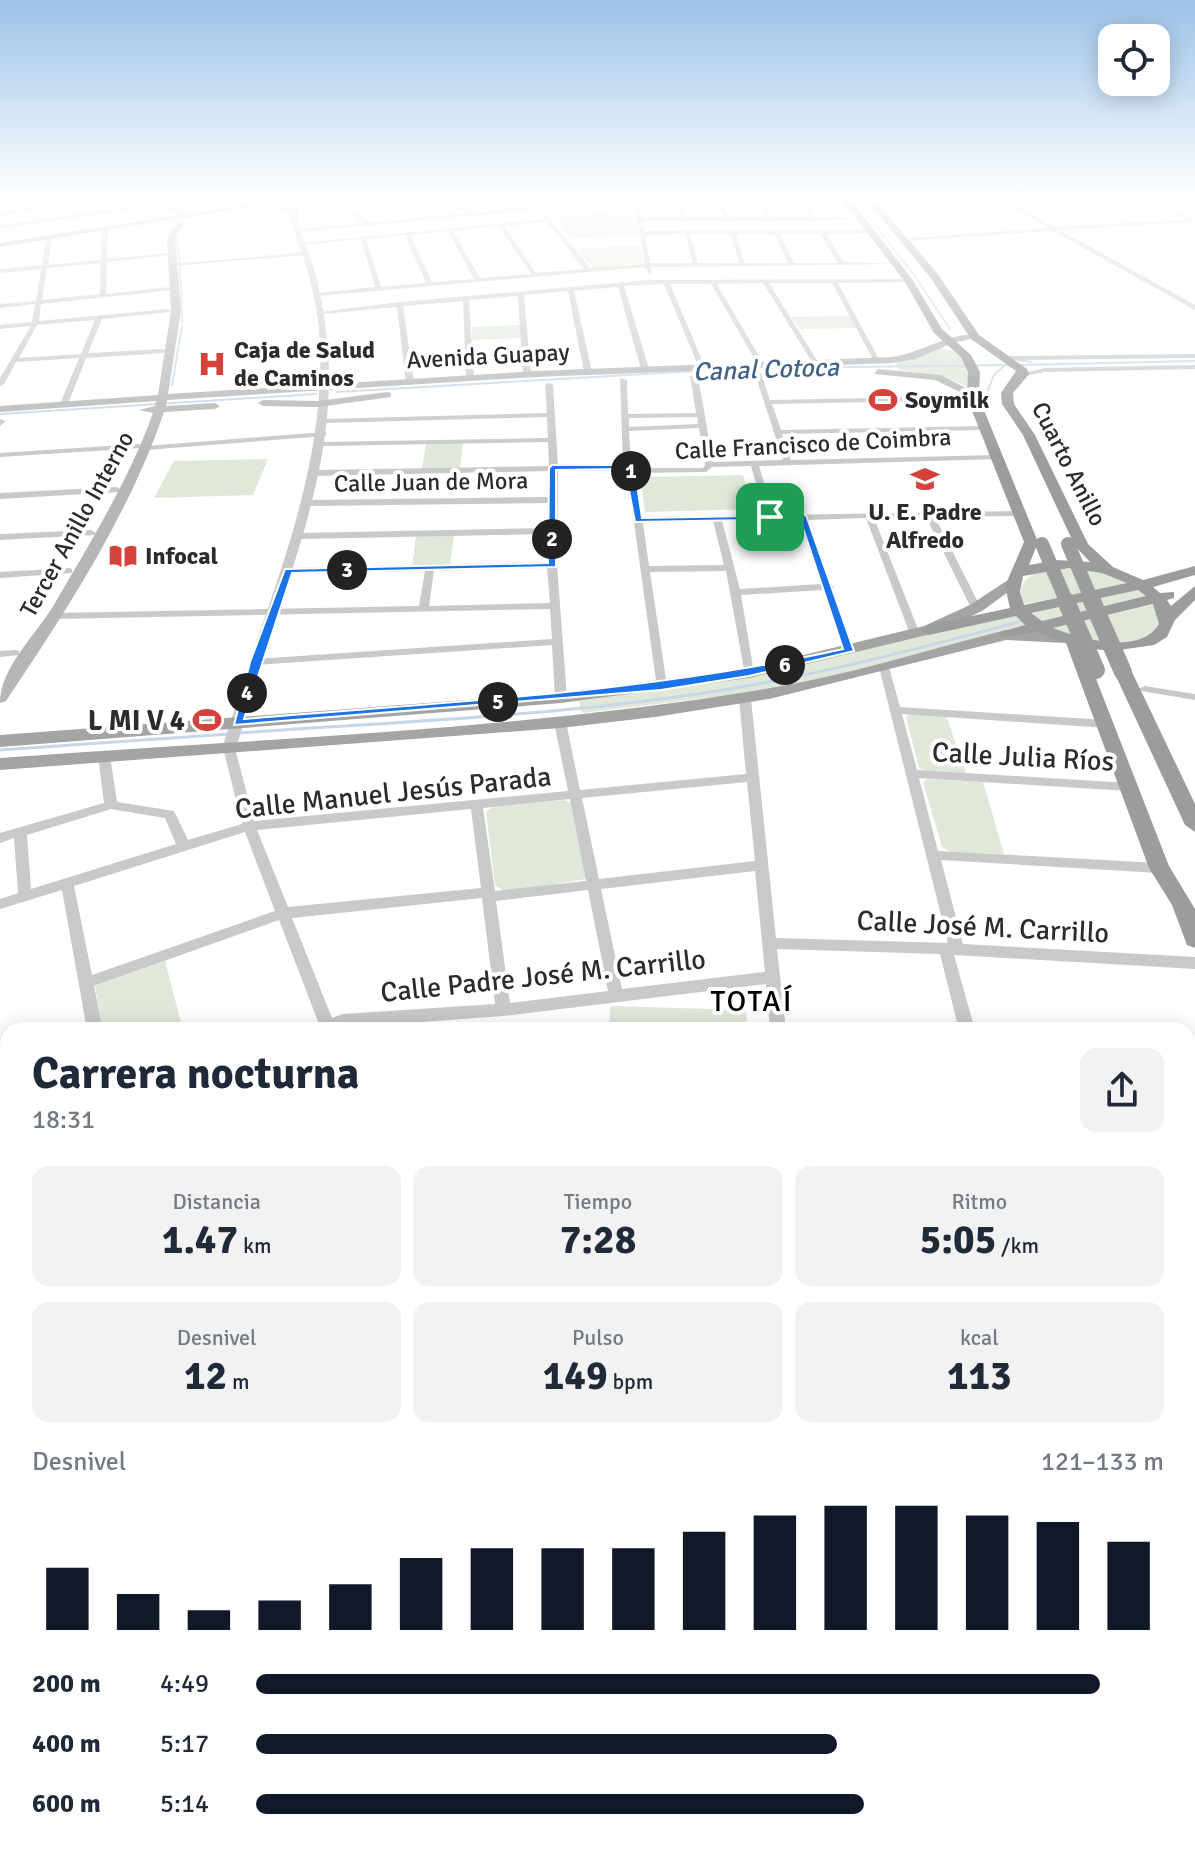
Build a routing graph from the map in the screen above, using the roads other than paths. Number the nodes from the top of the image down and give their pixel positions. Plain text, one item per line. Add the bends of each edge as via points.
1 (42, 284) edge
2 (103, 284) edge
3 (316, 284) edge
4 (377, 284) edge
5 (426, 284) edge
6 (624, 284) edge
7 (667, 284) edge
8 (714, 284) edge
9 (766, 284) edge
10 (835, 284) edge
11 (911, 284) edge
12 (940, 284) edge
13 (1153, 284) edge
14 (616, 285) junction
15 (172, 287) junction
16 (378, 288) junction
17 (571, 289) junction
18 (521, 293) junction
19 (319, 294) junction
20 (103, 296) junction
21 (466, 299) junction
22 (40, 302) junction
23 (400, 304) junction
24 (0, 306) edge
25 (1195, 308) edge
26 (169, 311) junction
27 (323, 312) junction
28 (99, 318) junction
29 (35, 324) junction
30 (0, 327) edge
31 (938, 331) junction
32 (171, 335) junction
33 (975, 337) junction
34 (948, 339) junction
35 (934, 347) junction
36 (163, 351) junction
37 (83, 355) junction
38 (1195, 356) edge
39 (14, 360) junction
40 (877, 361) junction
41 (815, 362) junction
42 (1016, 366) junction
43 (1195, 367) edge
44 (759, 368) junction
45 (645, 369) junction
46 (694, 370) junction
47 (588, 372) junction
48 (527, 376) junction
49 (470, 379) junction
50 (623, 380) junction
51 (410, 383) junction
52 (0, 384) edge
53 (549, 385) junction
54 (324, 390) junction
55 (972, 396) junction
56 (159, 397) junction
57 (767, 402) junction
58 (64, 404) junction
59 (199, 407) junction
60 (107, 413) junction
61 (549, 415) junction
62 (700, 415) junction
63 (625, 416) junction
64 (1, 418) edge
65 (325, 421) junction
66 (983, 422) junction
67 (149, 426) junction
68 (702, 426) junction
69 (626, 429) junction
70 (777, 432) junction
71 (322, 439) junction
72 (550, 440) junction
73 (142, 447) junction
74 (0, 455) edge
75 (996, 457) junction
76 (788, 462) junction
77 (754, 463) junction
78 (709, 465) junction
79 (552, 468) junction
80 (629, 469) junction
81 (315, 473) junction
82 (122, 485) junction
83 (0, 496) edge
84 (553, 500) junction
85 (309, 503) junction
86 (1019, 513) junction
87 (929, 515) junction
88 (869, 516) junction
89 (770, 517) junction
90 (803, 517) junction
91 (717, 518) junction
92 (638, 520) junction
93 (552, 531) junction
94 (91, 533) junction
95 (300, 536) junction
96 (0, 537) edge
97 (1036, 543) junction
98 (1075, 545) junction
99 (552, 565) junction
100 (430, 568) junction
101 (730, 568) junction
102 (647, 569) junction
103 (288, 571) junction
104 (1111, 571) junction
105 (1194, 574) edge
106 (0, 575) edge
107 (1016, 577) junction
108 (70, 578) junction
109 (1143, 585) junction
110 (829, 587) junction
111 (1195, 591) edge
112 (736, 592) junction
113 (1161, 599) junction
114 (555, 606) junction
115 (424, 608) junction
116 (976, 608) junction
117 (1017, 609) junction
118 (273, 611) junction
119 (55, 616) junction
120 (1169, 617) junction
121 (1038, 627) junction
122 (922, 632) junction
123 (1006, 635) junction
124 (1069, 639) junction
125 (556, 642) junction
126 (1139, 644) junction
127 (849, 651) junction
128 (8, 654) edge
129 (255, 662) junction
130 (884, 667) junction
131 (1129, 669) junction
132 (1091, 670) junction
133 (749, 673) junction
134 (0, 675) edge
135 (661, 686) junction
136 (0, 687) edge
137 (1145, 689) junction
138 (1195, 697) edge
139 (0, 698) edge
140 (561, 698) junction
141 (745, 699) junction
142 (898, 710) junction
143 (239, 719) junction
144 (560, 722) junction
145 (1107, 724) junction
146 (0, 741) edge
147 (230, 746) junction
148 (104, 756) junction
149 (4, 764) edge
150 (914, 774) junction
151 (753, 777) junction
152 (1129, 787) junction
153 (576, 796) junction
154 (1195, 799) edge
155 (111, 805) junction
156 (477, 806) junction
157 (1195, 825) edge
158 (249, 826) junction
159 (20, 833) junction
160 (0, 838) edge
161 (184, 847) junction
162 (933, 855) junction
163 (762, 865) junction
164 (1159, 868) junction
165 (67, 883) junction
166 (594, 885) junction
167 (488, 894) junction
168 (25, 897) junction
169 (1182, 903) junction
170 (0, 904) edge
171 (284, 913) junction
172 (1195, 939) edge
173 (769, 943) junction
174 (952, 949) junction
175 (1195, 963) edge
176 (772, 977) junction
177 (88, 982) junction
178 (616, 994) junction
179 (503, 1010) junction
180 (94, 1022) edge
181 (323, 1022) edge
182 (339, 1022) edge
183 (777, 1022) edge
184 (966, 1022) edge

1 - 22 street
2 - 20 street
3 - 19 street
4 - 16 street
5 - 16 street
6 - 14 street
7 - 46 street
8 - 44 street
9 - 41 street
10 - 40 street
11 - 31 highway
12 - 33 highway
13 - 25 street
14 - 17 street
14 - 45 street
15 - 20 street
15 - 26 main road, Tercer Anillo Interno
15 - 32 main road, Tercer Anillo Interno
16 - 19 street
17 - 18 street
17 - 47 street
18 - 21 street
18 - 48 street
19 - 27 street
20 - 22 street
21 - 23 street
21 - 49 street
22 - 24 street
22 - 29 street
23 - 27 street
23 - 51 street
26 - 28 street
26 - 32 main road, Tercer Anillo Interno
27 - 54 street
28 - 29 street
28 - 37 street
29 - 30 street
29 - 39 street
31 - 34 highway
31 - 35 highway
32 - 36 main road, Tercer Anillo Interno
32 - 56 main road, Tercer Anillo Interno
33 - 34 main road, Avenida Guapay
33 - 42 highway
34 - 35 main road, Avenida Guapay
34 - 55 highway via 970,364 975,379
35 - 40 main road, Avenida Guapay via 912,357
36 - 37 street
36 - 56 main road, Tercer Anillo Interno
37 - 39 street
37 - 58 street
38 - 42 street
39 - 52 street
40 - 41 main road, Avenida Guapay
41 - 44 main road, Avenida Guapay
42 - 43 street
42 - 98 highway, Cuarto Anillo via 1008,404 1029,435
44 - 46 main road, Avenida Guapay
44 - 55 main road, Avenida Guapay via 911,373 954,382
44 - 57 street
45 - 46 main road, Avenida Guapay
45 - 47 main road, Avenida Guapay
46 - 50 main road, Avenida Guapay
46 - 62 street
47 - 48 main road, Avenida Guapay
48 - 49 main road, Avenida Guapay
49 - 51 main road, Avenida Guapay
50 - 53 main road, Avenida Guapay
50 - 63 street
51 - 54 main road, Avenida Guapay
53 - 54 main road, Avenida Guapay via 375,396
53 - 61 street
54 - 56 main road, Avenida Guapay
54 - 59 main road, Avenida Guapay
54 - 65 street
55 - 57 street
55 - 66 highway
56 - 58 main road, Avenida Guapay
56 - 59 main road, Avenida Guapay
56 - 60 main road, Avenida Guapay
56 - 67 main road, Tercer Anillo Interno
57 - 70 street
58 - 64 main road, Avenida Guapay
59 - 67 main road
60 - 64 main road, Avenida Guapay
60 - 67 main road via 141,418
61 - 65 street
61 - 72 street
62 - 63 street
62 - 68 street
63 - 69 street
65 - 71 street
66 - 70 street
66 - 75 highway
66 - 97 highway via 995,436
67 - 73 main road, Tercer Anillo Interno
68 - 69 street
68 - 78 street
69 - 80 street
70 - 76 street
71 - 72 street
71 - 73 street
71 - 81 street
72 - 79 street
73 - 74 street
73 - 82 main road, Tercer Anillo Interno
75 - 76 street, Calle Francisco de Coimbra
75 - 86 highway
76 - 77 street, Calle Francisco de Coimbra
77 - 78 street, Calle Francisco de Coimbra
77 - 89 street
78 - 80 street, Calle Francisco de Coimbra via 706,470
79 - 80 street, Calle Francisco de Coimbra
79 - 81 street, Calle Francisco de Coimbra
79 - 84 street
80 - 92 street
81 - 85 street
82 - 83 street
82 - 94 main road, Tercer Anillo Interno
82 - 108 main road, Tercer Anillo Interno
84 - 85 street, Calle Juan de Mora
84 - 93 street
85 - 95 street
86 - 87 street
86 - 97 highway
87 - 88 street
87 - 116 street
88 - 90 street
88 - 122 street
89 - 90 street
89 - 91 street
90 - 110 street
91 - 92 street
91 - 101 street
92 - 102 street
93 - 95 street
93 - 99 street
94 - 96 street
94 - 108 main road, Tercer Anillo Interno
95 - 103 street
97 - 98 highway via 1063,554 1077,552
97 - 107 highway
97 - 132 highway, bridge
98 - 104 highway, Cuarto Anillo
98 - 131 highway, bridge
99 - 100 street
99 - 114 street
100 - 103 street
100 - 115 street
101 - 102 street
101 - 112 street
102 - 135 street
103 - 118 street
104 - 105 highway
104 - 107 highway via 1060,564
104 - 109 highway
105 - 109 highway
105 - 113 highway
106 - 108 street
107 - 116 main road
107 - 117 highway via 1011,590
108 - 119 main road, Tercer Anillo Interno via 50,614
108 - 128 main road, Tercer Anillo Interno
109 - 113 highway
109 - 117 highway
110 - 112 street
110 - 127 street
111 - 120 highway
112 - 133 street
113 - 120 highway
113 - 121 highway
114 - 115 street
114 - 125 street
115 - 118 street
116 - 122 main road
117 - 121 highway
117 - 122 highway
118 - 119 street
118 - 129 street
119 - 139 main road, Tercer Anillo Interno
120 - 126 highway via 1160,635
121 - 123 highway
121 - 124 highway
122 - 127 main road
123 - 124 main road
123 - 130 main road
124 - 126 highway via 1110,647
124 - 132 highway
125 - 129 street
125 - 140 street
126 - 131 highway
127 - 133 main road
128 - 134 main road, Tercer Anillo Interno
128 - 136 main road via 21,656
129 - 143 street
130 - 141 main road
130 - 142 street
131 - 132 highway via 1120,658 1102,655 1088,659
131 - 137 highway
131 - 157 highway
132 - 145 highway
132 - 169 highway
133 - 135 main road
135 - 140 main road
137 - 138 street
137 - 154 highway
140 - 143 main road
141 - 144 main road
141 - 151 street
142 - 145 street
142 - 150 street
143 - 146 main road
143 - 147 street
144 - 147 main road
144 - 153 street
145 - 152 highway
147 - 148 main road
147 - 158 street
148 - 149 main road
148 - 155 street
150 - 152 street, Calle Julia Ríos
150 - 162 street
151 - 153 street, Calle Manuel Jesús Parada
151 - 163 street
152 - 164 highway
153 - 156 street, Calle Manuel Jesús Parada
153 - 166 street
155 - 159 street
155 - 161 street via 170,814
156 - 158 street, Calle Manuel Jesús Parada
156 - 167 street
158 - 161 street, Calle Manuel Jesús Parada
158 - 171 street
159 - 160 street
159 - 168 street
161 - 165 street, Calle Manuel Jesús Parada
162 - 164 street
162 - 174 street
163 - 166 street
163 - 173 street
164 - 169 highway
165 - 168 street, Calle Manuel Jesús Parada
165 - 177 street
166 - 167 street
166 - 178 street
167 - 171 street
167 - 179 street
168 - 170 street, Calle Manuel Jesús Parada
169 - 172 highway
171 - 177 street
171 - 181 street
173 - 174 street, Calle José M. Carrillo
173 - 176 street
174 - 175 street, Calle José M. Carrillo
174 - 184 street
176 - 178 street, Calle Padre José M. Carrillo
176 - 183 street
177 - 180 street
178 - 179 street, Calle Padre José M. Carrillo
179 - 182 street, Calle Padre José M. Carrillo

